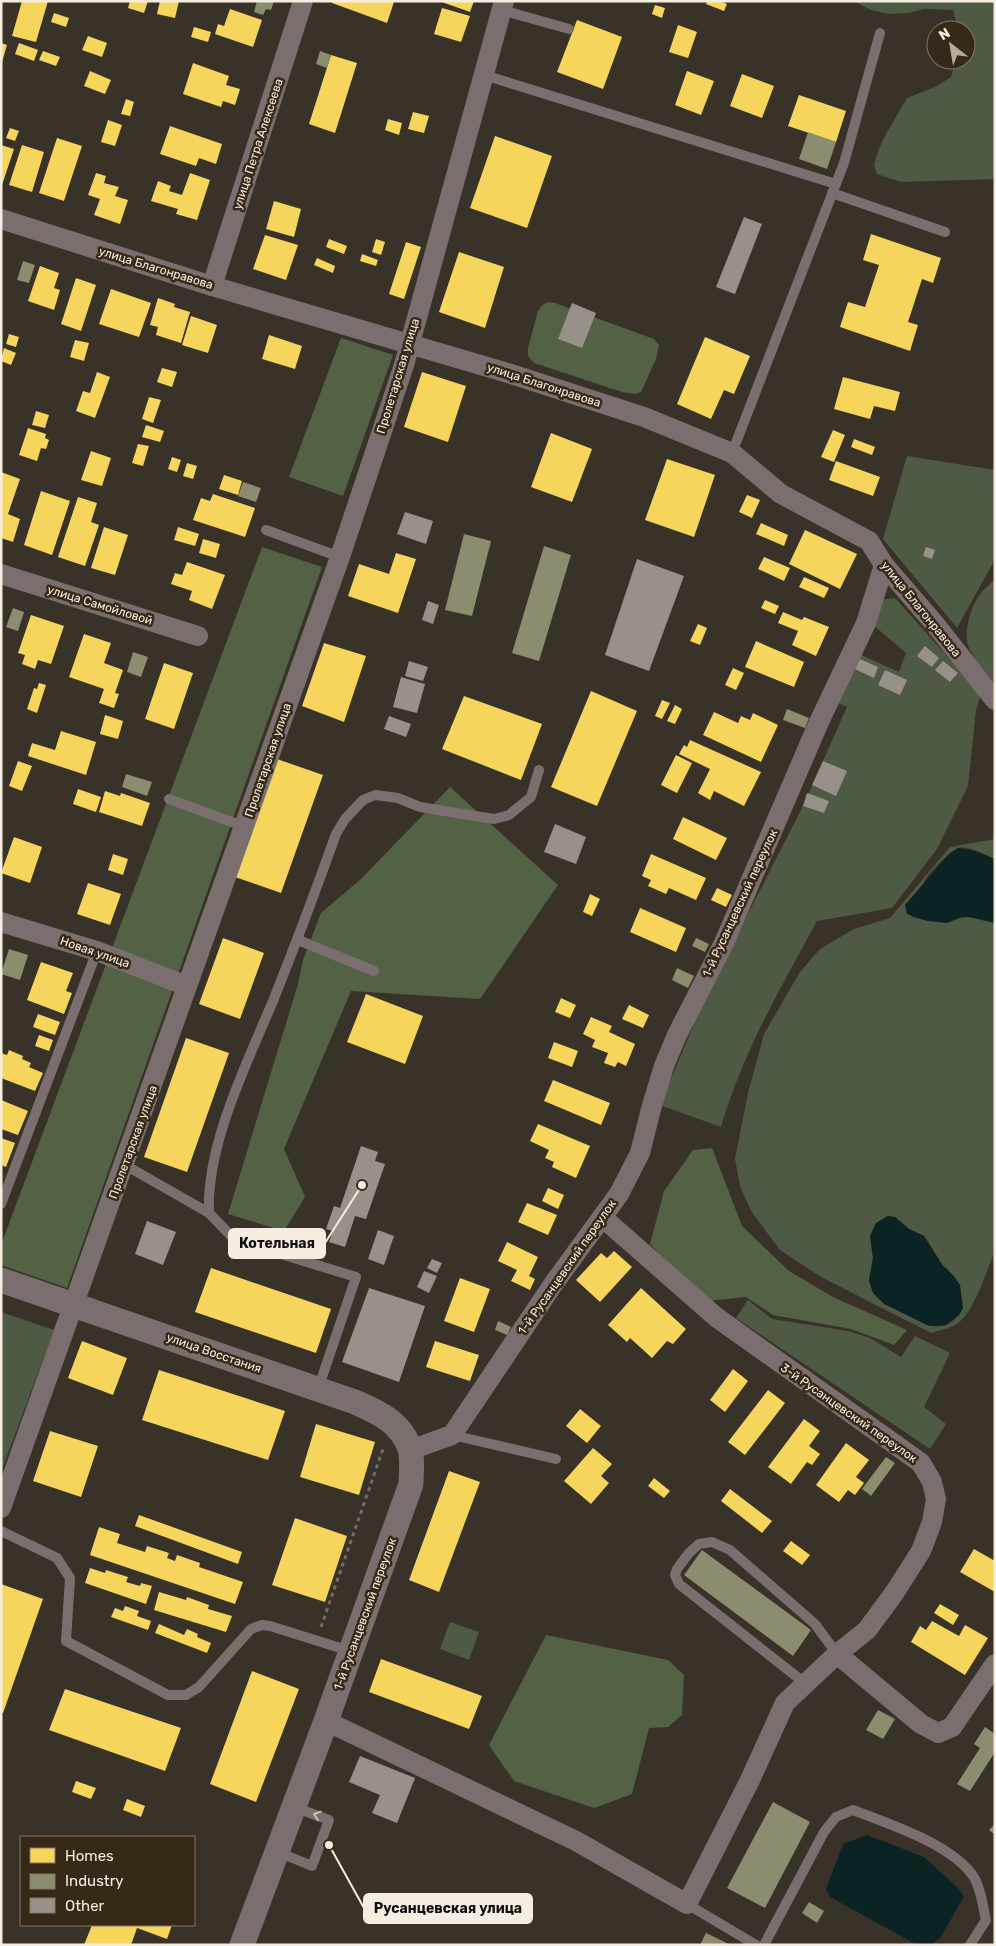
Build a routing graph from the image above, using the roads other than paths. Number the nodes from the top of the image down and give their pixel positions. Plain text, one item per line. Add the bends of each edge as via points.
1 (304, 1) edge
2 (503, 6) edge
3 (569, 29) dead end
4 (880, 33) dead end
5 (484, 75) junction
6 (834, 188) junction
7 (1, 220) edge
8 (945, 232) dead end
9 (212, 286) junction
10 (408, 345) junction
11 (732, 453) junction
12 (266, 530) dead end
13 (340, 557) junction
14 (884, 565) junction
15 (1, 574) edge
16 (198, 636) dead end
17 (995, 700) edge
18 (539, 770) dead end
19 (169, 799) dead end
20 (244, 826) junction
21 (1, 922) edge
22 (298, 940) junction
23 (97, 952) junction
24 (374, 971) dead end
25 (188, 986) junction
26 (125, 1165) junction
27 (1, 1204) edge
28 (209, 1213) junction
29 (602, 1217) junction
30 (1, 1280) edge
31 (74, 1305) junction
32 (318, 1389) junction
33 (452, 1435) junction
34 (410, 1450) junction
35 (556, 1459) dead end
36 (1, 1508) edge
37 (1, 1531) edge
38 (351, 1652) junction
39 (837, 1654) junction
40 (995, 1664) edge
41 (806, 1684) junction
42 (326, 1721) junction
43 (294, 1807) junction
44 (277, 1852) junction
45 (686, 1904) junction
46 (242, 1945) edge
47 (756, 1945) edge
48 (764, 1945) edge
49 (970, 1945) edge

1 - 9 street, улица Петра Алексеева
2 - 3 lane
2 - 5 street, Пролетарская улица
4 - 6 lane
5 - 6 lane
5 - 10 street, Пролетарская улица
6 - 8 lane
6 - 11 lane
7 - 9 street, улица Благонравова
9 - 10 street, улица Благонравова
10 - 11 street, улица Благонравова via 494,368 644,417
10 - 13 street, Пролетарская улица
11 - 14 street, улица Благонравова via 781,494 869,541
12 - 13 lane
13 - 20 street, Пролетарская улица
14 - 17 street, улица Благонравова
14 - 29 street, 1-й Русанцевский переулок via 866,623 819,722 724,943 673,1043 651,1108 640,1154 619,1194
15 - 16 street, улица Самойловой
18 - 22 lane via 530,797 509,815 494,819 420,807 398,798 375,795 363,800 336,834
19 - 20 lane
20 - 25 street, Пролетарская улица
21 - 23 street, Новая улица
22 - 24 lane
22 - 28 lane via 224,1120 208,1191
23 - 25 street, Новая улица
23 - 27 lane
25 - 26 street, Пролетарская улица
26 - 28 lane
26 - 31 street, Пролетарская улица
28 - 32 lane via 235,1240 356,1277
29 - 33 street, 1-й Русанцевский переулок
29 - 39 street, 3-й Русанцевский переулок via 716,1317 921,1464 927,1472 936,1499 932,1522 921,1551 867,1630
30 - 31 street, улица Восстания
31 - 32 street, улица Восстания
31 - 36 street, Пролетарская улица
32 - 34 street, улица Восстания via 381,1413 400,1430
33 - 34 street
33 - 35 lane
34 - 38 street, 1-й Русанцевский переулок via 411,1484
37 - 38 lane via 56,1558 70,1578 66,1641 168,1696 186,1695 199,1686 251,1629 262,1625 317,1639
38 - 42 street, 1-й Русанцевский переулок
39 - 40 street via 921,1724 938,1732 952,1727
39 - 41 street, 3-й Русанцевский переулок
39 - 41 lane via 815,1624 730,1550 712,1542 699,1544 689,1553 675,1575 679,1584
41 - 45 street, 3-й Русанцевский переулок via 785,1703 750,1780
42 - 43 street, 1-й Русанцевский переулок
42 - 45 street via 576,1841
43 - 44 street, 1-й Русанцевский переулок
44 -> 43 lane via 312,1866 329,1820
44 - 46 street, 1-й Русанцевский переулок
45 - 47 lane
48 - 49 lane via 824,1832 836,1817 854,1810 901,1828 953,1854 975,1879 986,1920

